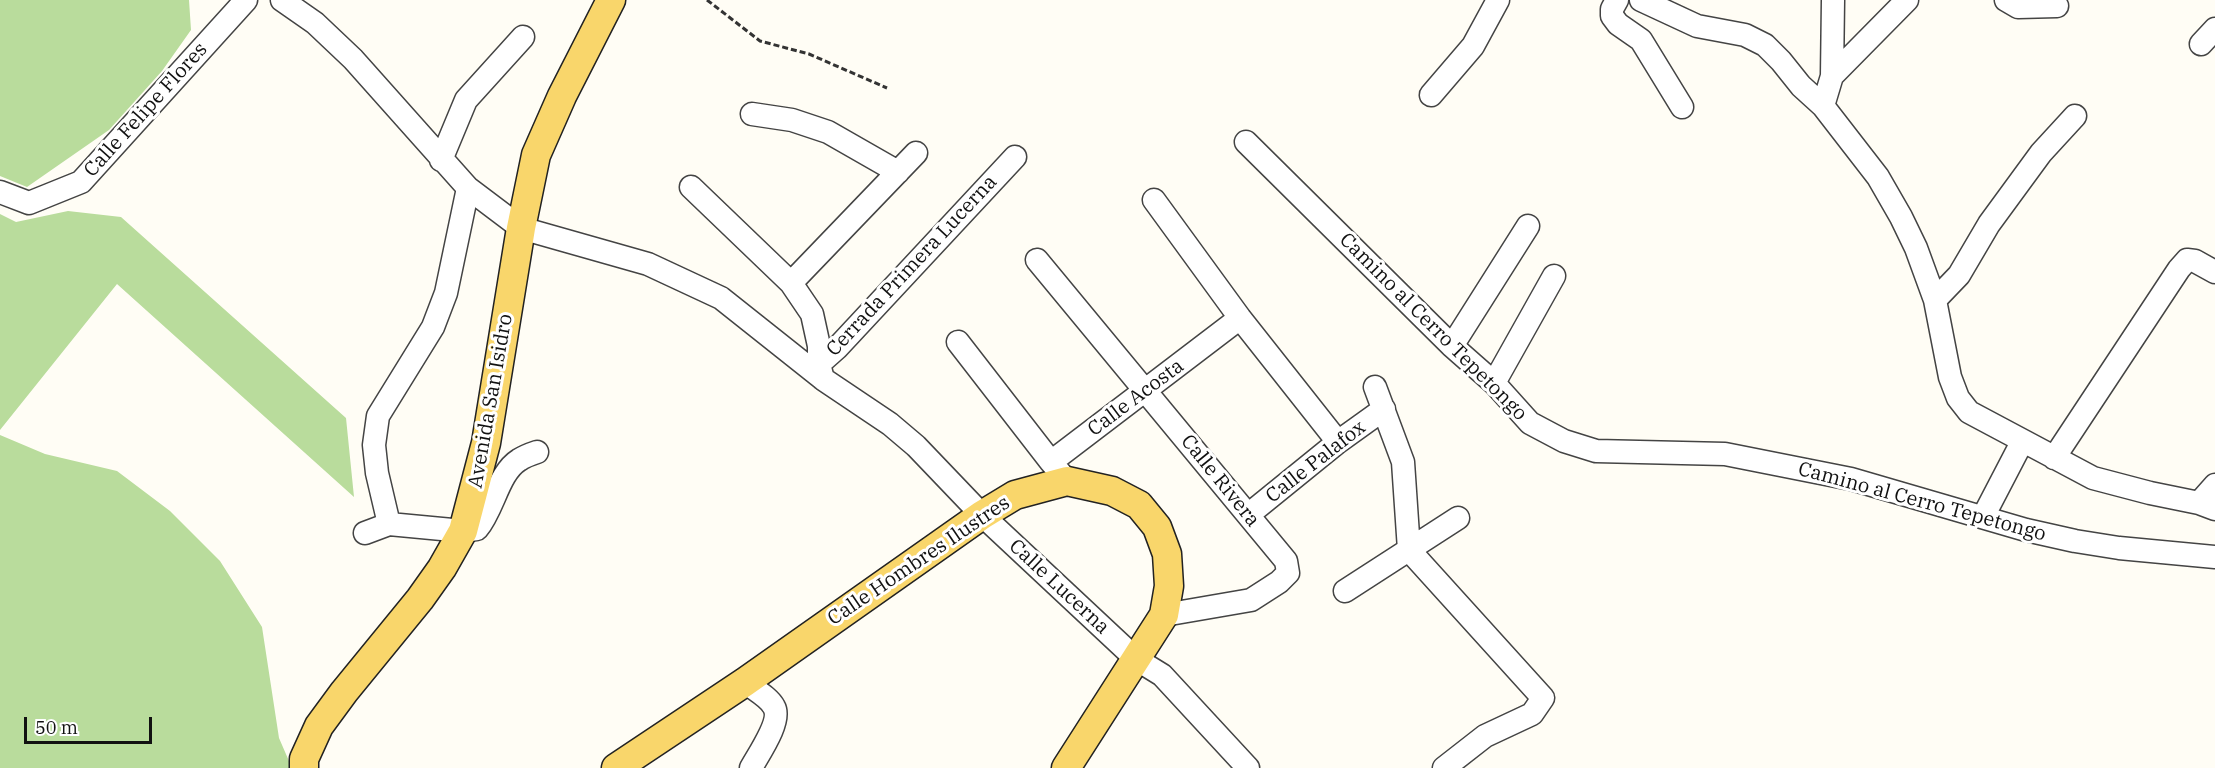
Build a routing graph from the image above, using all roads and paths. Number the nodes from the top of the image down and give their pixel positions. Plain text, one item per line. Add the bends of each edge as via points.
1 (246, 0) edge
2 (282, 0) edge
3 (611, 0) edge
4 (707, 0) edge
5 (1498, 0) edge
6 (1617, 0) edge
7 (1641, 0) edge
8 (1833, 0) edge
9 (1907, 0) edge
10 (2006, 0) edge
11 (2057, 6) dead end
12 (523, 38) dead end
13 (1832, 76) junction
14 (887, 88) dead end
15 (1431, 95) dead end
16 (1823, 106) junction
17 (1682, 107) dead end
18 (752, 114) dead end
19 (2075, 116) dead end
20 (1246, 142) dead end
21 (916, 153) dead end
22 (1015, 157) dead end
23 (441, 160) junction
24 (898, 172) junction
25 (468, 188) junction
26 (691, 188) dead end
27 (0, 192) edge
28 (1154, 200) dead end
29 (1528, 226) dead end
30 (521, 228) junction
31 (1037, 260) dead end
32 (2215, 272) edge
33 (1554, 276) dead end
34 (791, 283) junction
35 (1935, 300) junction
36 (1240, 318) junction
37 (958, 342) dead end
38 (1452, 346) junction
39 (821, 371) junction
40 (1494, 383) junction
41 (1375, 387) dead end
42 (1146, 391) junction
43 (1384, 409) junction
44 (1338, 442) junction
45 (2022, 442) junction
46 (537, 452) dead end
47 (2055, 458) junction
48 (1059, 471) junction
49 (2215, 485) edge
50 (2207, 506) edge
51 (982, 515) junction
52 (1248, 515) junction
53 (1983, 517) junction
54 (1458, 518) dead end
55 (389, 524) junction
56 (463, 531) junction
57 (365, 533) dead end
58 (1409, 550) junction
59 (2215, 557) edge
60 (1345, 591) dead end
61 (1164, 615) junction
62 (1136, 659) junction
63 (745, 682) junction
64 (1235, 764) edge
65 (304, 768) edge
66 (616, 768) edge
67 (751, 768) edge
68 (1066, 768) edge
69 (1444, 768) edge

1 - 27 street, Calle Felipe Flores via 81,182 29,202
2 - 23 street via 315,23 353,59
3 - 30 main road, Avenida San Isidro via 536,155
4 - 14 path via 760,40 809,54
5 - 15 street via 1473,46
6 - 17 street via 1612,16 1641,40
7 - 16 street via 1697,26 1745,35 1765,45
8 - 13 street
9 - 13 street
10 - 11 street via 2018,7
12 - 23 street via 466,100
13 - 16 street
16 - 35 street via 1878,177 1916,248
18 - 24 street via 792,120 828,132
19 - 35 street via 2041,153 1989,224 1959,275
20 - 38 street, Camino al Cerro Tepetongo
21 - 24 street
22 - 39 street, Cerrada Primera Lucerna via 837,348
23 - 25 street
24 - 34 street
25 - 30 street
25 - 55 street via 446,293 436,319 378,416 374,445
26 - 34 street
28 - 36 street
29 - 38 street
30 - 39 street, Calle Lucerna via 648,264 721,297
30 - 56 main road, Avenida San Isidro via 486,443
31 - 42 street, Calle Rivera
32 - 47 street via 2187,260 2179,269
33 - 40 street
34 - 39 street via 812,314
35 - 45 street via 1958,398 1969,412
36 - 42 street, Calle Acosta
36 - 44 street
37 - 48 street
38 - 40 street, Camino al Cerro Tepetongo
39 - 51 street, Calle Lucerna via 916,446
40 - 53 street, Camino al Cerro Tepetongo via 1530,423 1596,452 1725,454 1851,479
41 - 43 street
42 - 48 street, Calle Acosta
42 - 52 street, Calle Rivera
43 - 44 street, Calle Palafox
43 - 58 street via 1403,462
44 - 52 street, Calle Palafox
45 - 47 street
45 - 53 street
46 - 56 street via 518,460 503,478 485,520 477,529
47 - 50 street via 2093,478
48 - 51 main road, Calle Hombres Ilustres
48 - 61 main road, Calle Hombres Ilustres via 1138,505 1157,527 1167,554 1169,586
49 - 50 street
51 - 62 street, Calle Lucerna
51 - 63 main road, Calle Hombres Ilustres
52 - 61 street, Calle Rivera via 1286,561 1288,573 1251,600
53 - 59 street, Camino al Cerro Tepetongo via 2075,541
54 - 58 street
55 - 56 street
55 - 57 street
56 - 65 main road, Avenida San Isidro via 420,599 319,726 304,759
58 - 60 street
58 - 69 street via 1543,698 1532,714 1485,736
61 - 62 main road, Calle Hombres Ilustres
62 - 64 street, Calle Lucerna via 1162,675
62 - 68 main road, Calle Hombres Ilustres
63 - 66 main road, Calle Hombres Ilustres
63 - 67 street via 774,705 776,713 772,731

